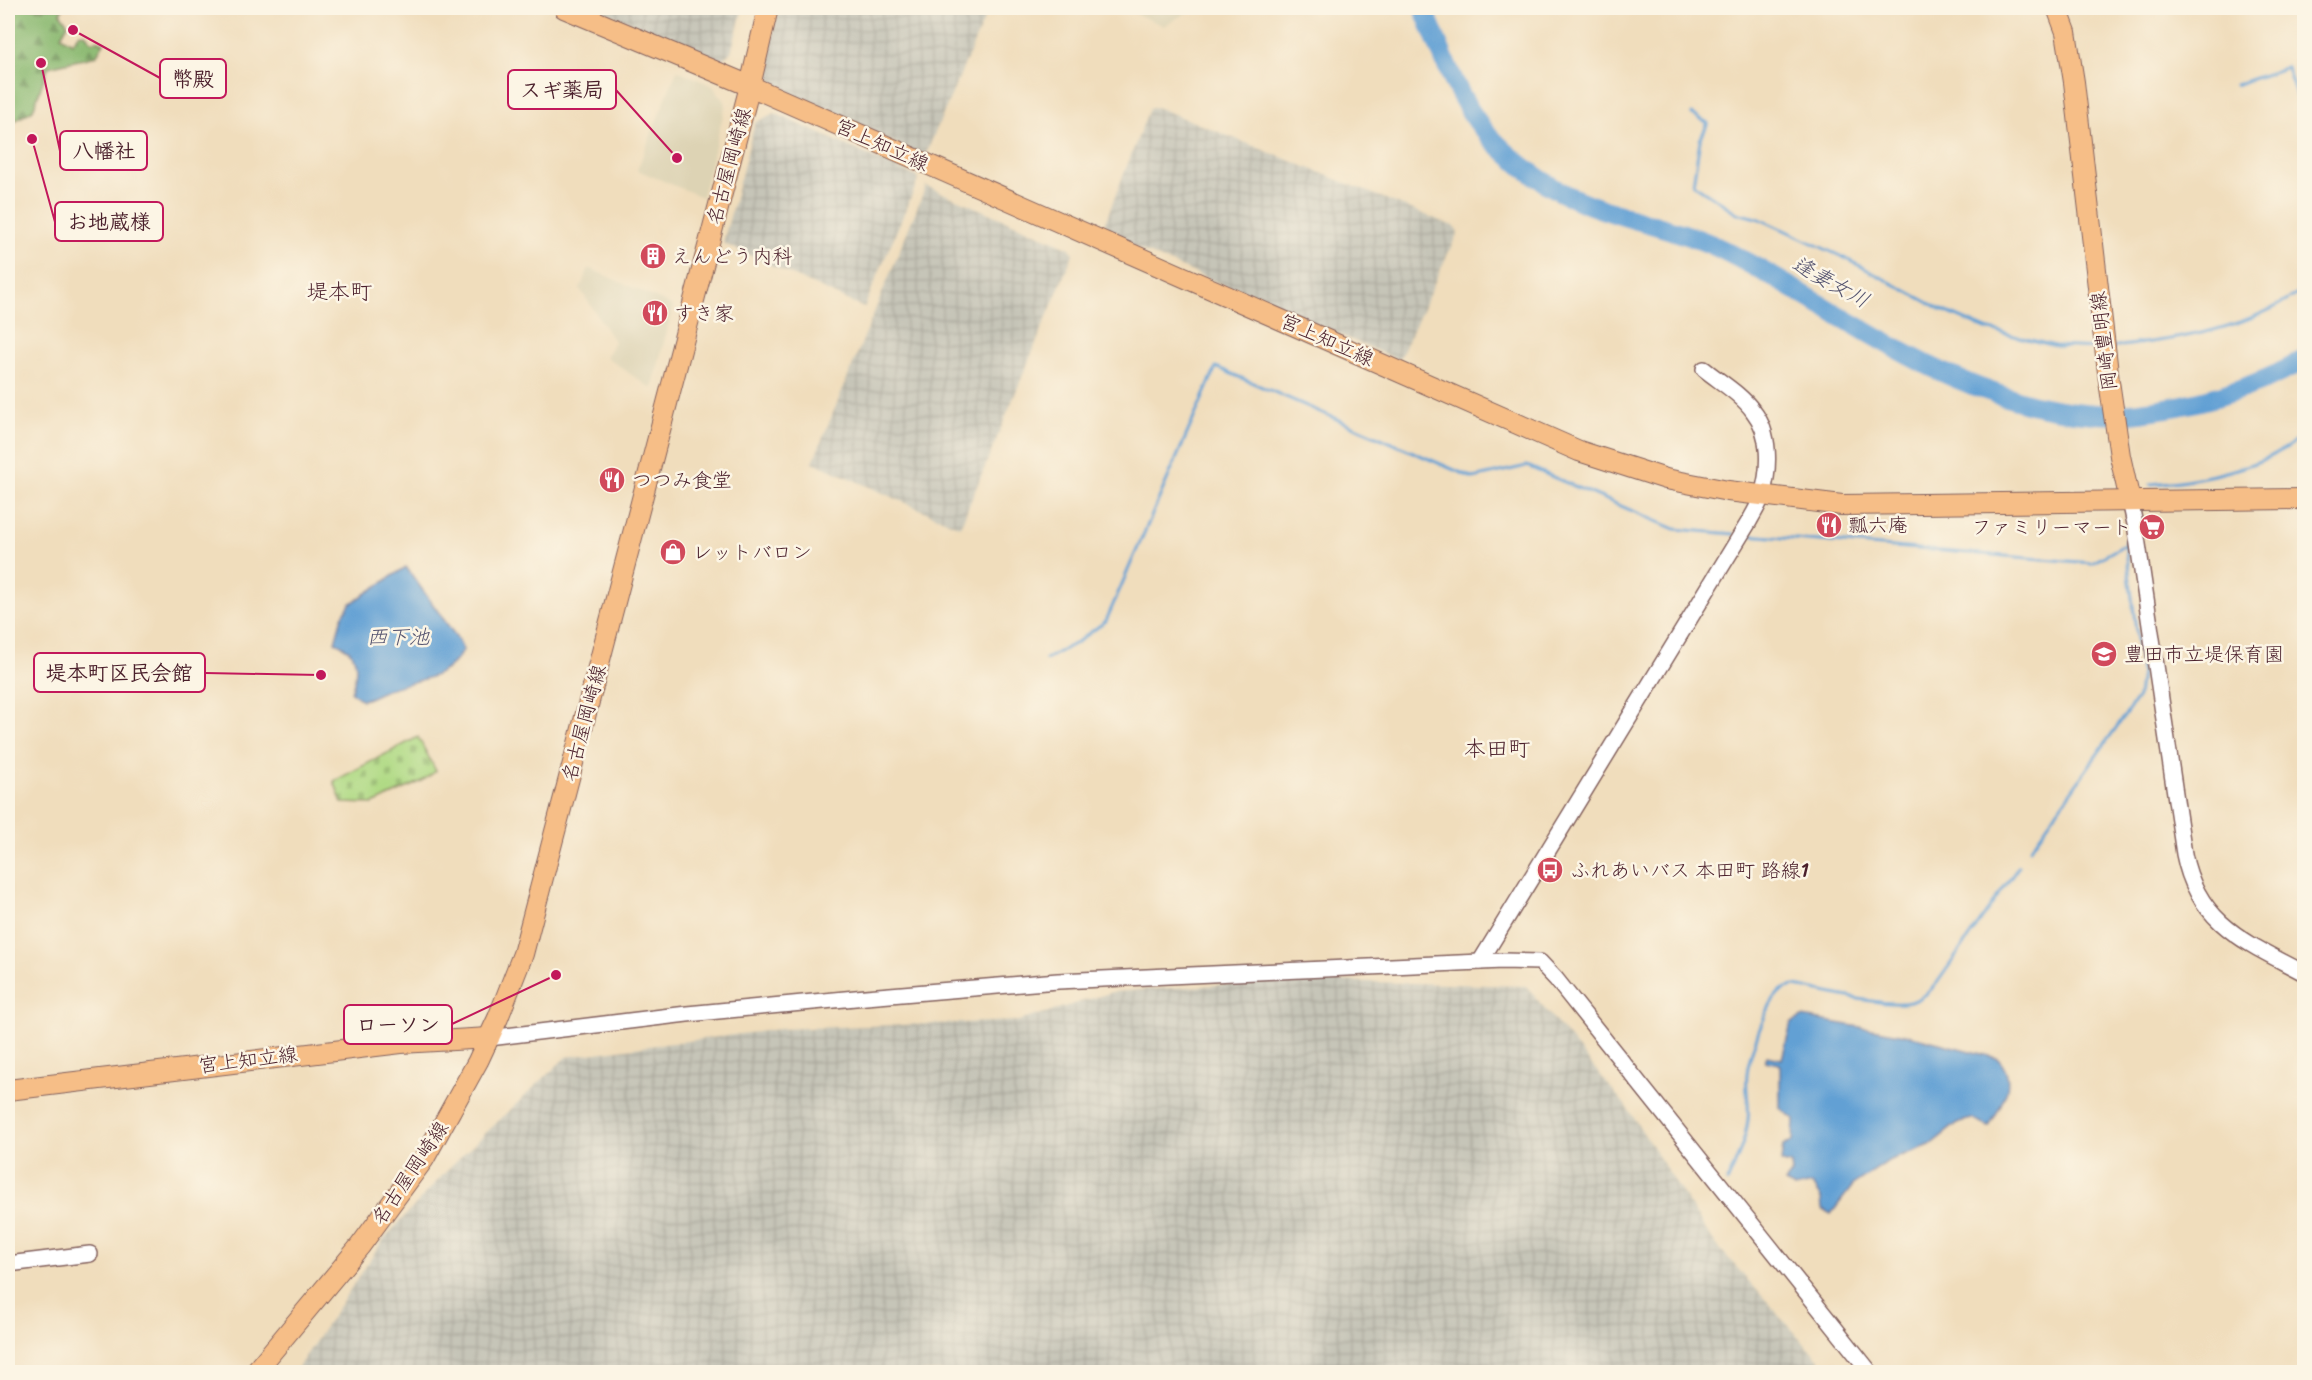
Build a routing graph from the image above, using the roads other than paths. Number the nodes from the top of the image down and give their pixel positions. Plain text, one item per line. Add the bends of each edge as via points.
1 (564, 8) edge
2 (768, 8) edge
3 (2057, 8) edge
4 (750, 86) junction
5 (1704, 369) dead end
6 (1762, 495) junction
7 (2304, 499) edge
8 (2130, 501) junction
9 (1480, 963) junction
10 (2304, 973) edge
11 (489, 1038) junction
12 (8, 1090) edge
13 (90, 1254) dead end
14 (8, 1264) edge
15 (255, 1372) edge
16 (1870, 1372) edge

1 - 4 main road, 宮上知立線
2 - 4 main road, 名古屋岡崎線
3 - 8 main road, 岡崎豊明線 via 2066,32 2074,82 2109,381
4 - 6 main road, 宮上知立線 via 1579,451 1666,479
4 - 11 main road, 名古屋岡崎線 via 523,954
5 - 6 street via 1759,418 1767,445
6 - 8 main road, 宮上知立線 via 1842,504
6 - 9 street
7 - 8 main road
8 - 10 street via 2190,876 2201,900 2225,929
9 - 11 street via 1024,984 710,1012
9 - 16 street via 1540,962 1549,970
11 - 12 main road, 宮上知立線 via 401,1043
11 - 15 main road, 名古屋岡崎線 via 424,1160 360,1246
13 - 14 street

